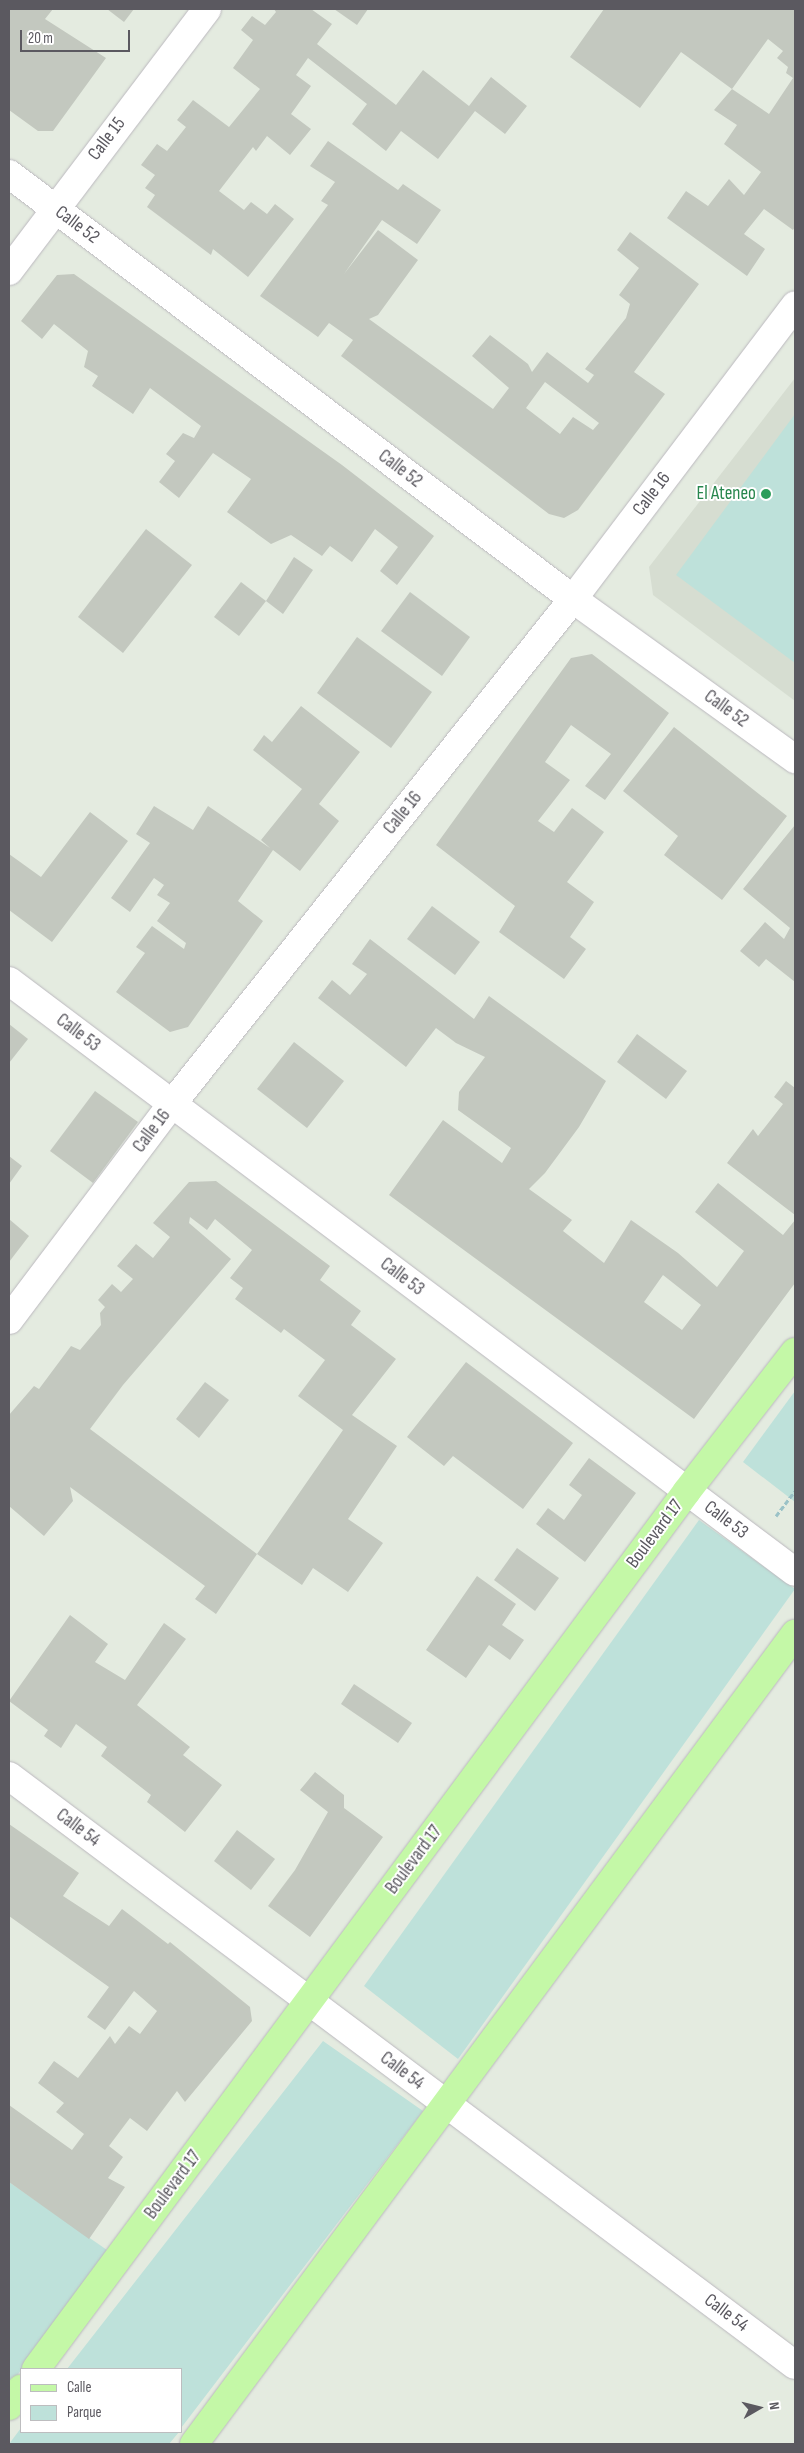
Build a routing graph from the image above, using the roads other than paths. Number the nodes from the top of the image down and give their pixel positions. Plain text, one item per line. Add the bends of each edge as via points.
1 (207, 9) edge
2 (9, 174) edge
3 (55, 209) junction
4 (9, 270) edge
5 (795, 305) edge
6 (574, 599) junction
7 (795, 759) edge
8 (9, 981) edge
9 (172, 1104) junction
10 (9, 1320) edge
11 (795, 1352) edge
12 (687, 1491) junction
13 (795, 1572) edge
14 (795, 1634) edge
15 (9, 1776) edge
16 (309, 2001) junction
17 (447, 2104) junction
18 (795, 2365) edge
19 (37, 2368) edge
20 (20, 2390) edge
21 (9, 2406) edge
22 (194, 2444) edge

1 - 3 street, Calle 15
2 - 3 street, Calle 52
3 - 4 street, Calle 15
3 - 6 street, Calle 52
5 - 6 street, Calle 16
6 - 7 street, Calle 52
6 - 9 street, Calle 16
8 - 9 street, Calle 53
9 - 10 street, Calle 16
9 - 12 street, Calle 53
11 - 12 main road, Boulevard 17
12 - 13 street, Calle 53
12 - 16 main road, Boulevard 17
14 - 17 main road
15 - 16 street, Calle 54
16 - 17 street, Calle 54
16 - 19 main road, Boulevard 17
17 - 18 street, Calle 54
17 - 22 main road
20 - 21 main road

